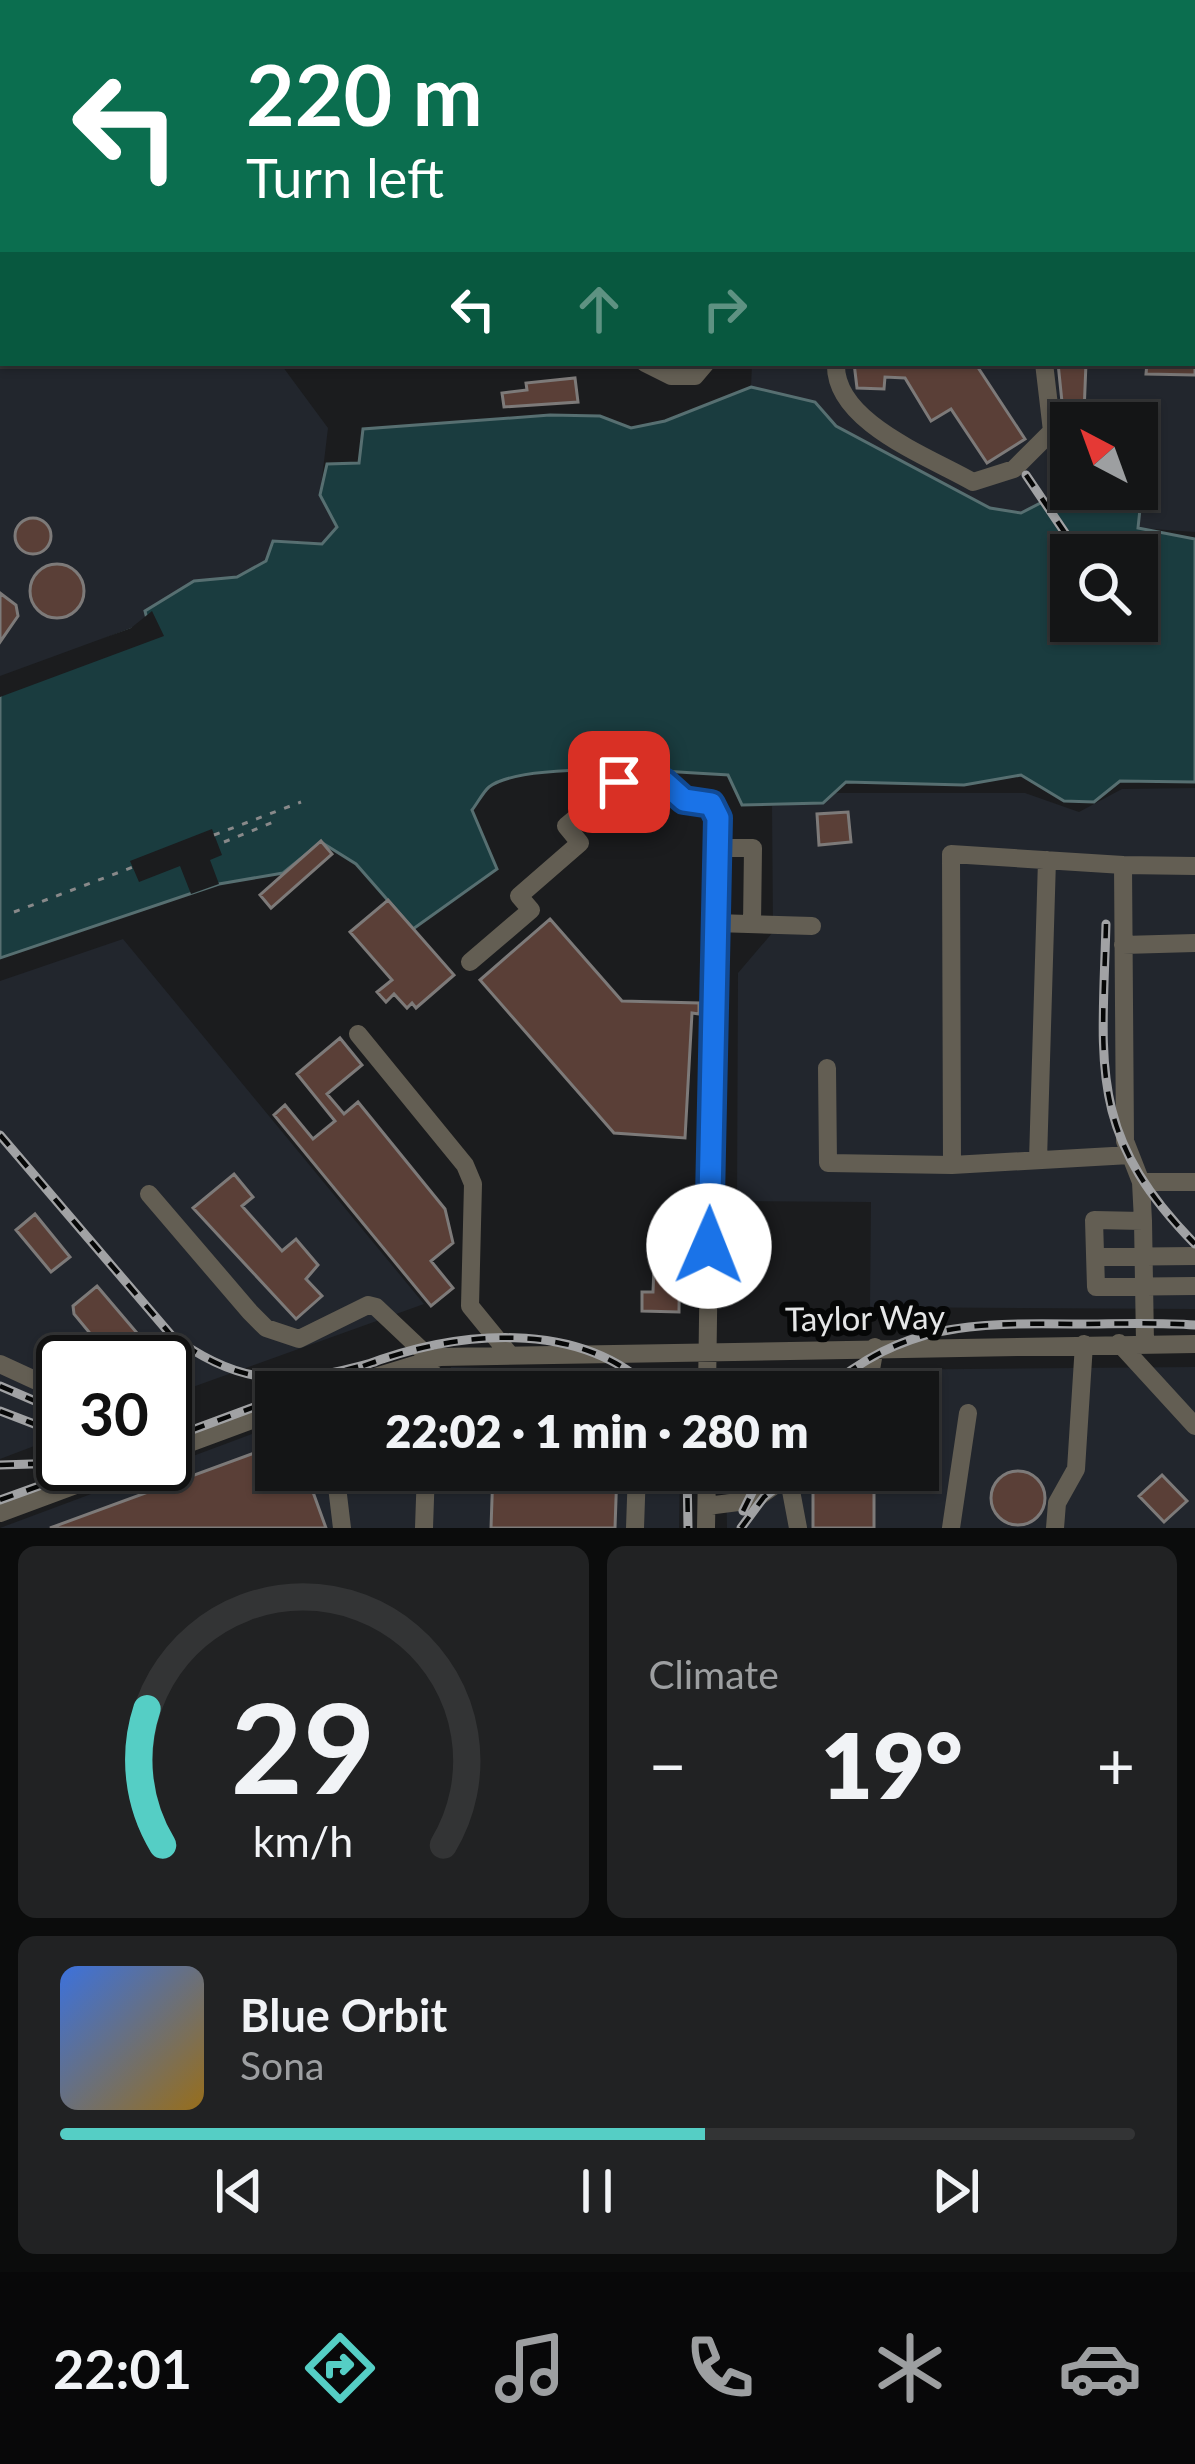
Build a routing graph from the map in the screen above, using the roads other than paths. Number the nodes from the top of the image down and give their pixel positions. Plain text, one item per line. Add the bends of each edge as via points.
1 (651, 366) edge
2 (703, 366) edge
3 (836, 366) edge
4 (1044, 366) edge
5 (717, 848) junction
6 (1047, 860) junction
7 (1123, 865) junction
8 (1195, 866) edge
9 (716, 922) junction
10 (752, 924) junction
11 (812, 926) dead end
12 (1195, 943) edge
13 (1124, 945) junction
14 (470, 962) dead end
15 (358, 1034) dead end
16 (827, 1068) dead end
17 (1130, 1155) junction
18 (1038, 1160) junction
19 (952, 1165) junction
20 (1141, 1182) junction
21 (1195, 1182) edge
22 (149, 1194) dead end
23 (1143, 1221) junction
24 (1144, 1256) junction
25 (1195, 1256) edge
26 (1095, 1257) junction
27 (1144, 1286) junction
28 (1195, 1286) edge
29 (1119, 1343) junction
30 (1144, 1343) junction
31 (1084, 1344) junction
32 (1195, 1344) edge
33 (875, 1347) junction
34 (707, 1350) junction
35 (510, 1355) junction
36 (431, 1359) junction
37 (0, 1364) edge
38 (393, 1371) edge
39 (431, 1371) edge
40 (706, 1371) edge
41 (871, 1371) edge
42 (36, 1381) edge
43 (968, 1413) dead end
44 (255, 1419) edge
45 (1195, 1426) edge
46 (192, 1441) edge
47 (59, 1491) edge
48 (338, 1491) edge
49 (425, 1491) edge
50 (637, 1491) edge
51 (706, 1491) edge
52 (768, 1491) edge
53 (794, 1491) edge
54 (706, 1506) junction
55 (0, 1513) edge
56 (342, 1528) edge
57 (424, 1528) edge
58 (635, 1528) edge
59 (706, 1528) edge
60 (798, 1528) edge
61 (950, 1528) edge
62 (1054, 1528) edge

1 - 2 street via 671,376 694,376
3 - 4 street via 838,386 861,416 973,482 1014,469 1045,443 1052,431
5 - 9 street
5 - 10 street via 753,848
5 - 14 street via 711,804 684,800 664,782 619,782 566,826 580,843 519,896 530,910
6 - 7 street
6 - 18 street
6 - 19 street via 951,854
7 - 8 street
7 - 13 street
9 - 10 street
9 - 34 street
10 - 11 street
12 - 13 street
13 - 17 street
15 - 35 street via 465,1165 477,1205 470,1306
16 - 19 street via 829,1162
17 - 18 street
17 - 20 street
18 - 19 street
20 - 21 street
20 - 23 street
22 - 36 street via 266,1328 299,1339 368,1305
23 - 24 street
23 - 26 street via 1094,1220
24 - 25 street
24 - 26 street
24 - 27 street
26 - 27 street via 1096,1287
27 - 28 street
27 - 30 street
29 - 30 street, Taylor Way
29 - 31 street, Taylor Way
29 - 45 street
30 - 32 street, Taylor Way
31 - 33 street, Taylor Way
31 - 62 street via 1076,1469
33 - 34 street, Taylor Way
33 - 41 street
34 - 35 street, Taylor Way
34 - 40 street
35 - 36 street, Taylor Way
36 - 38 street, Taylor Way
36 - 39 street
37 - 42 street
43 - 61 street
44 - 46 street
47 - 55 street
48 - 56 street
49 - 57 street
50 - 58 street
51 - 54 street
52 - 54 street
53 - 60 street
54 - 59 street

